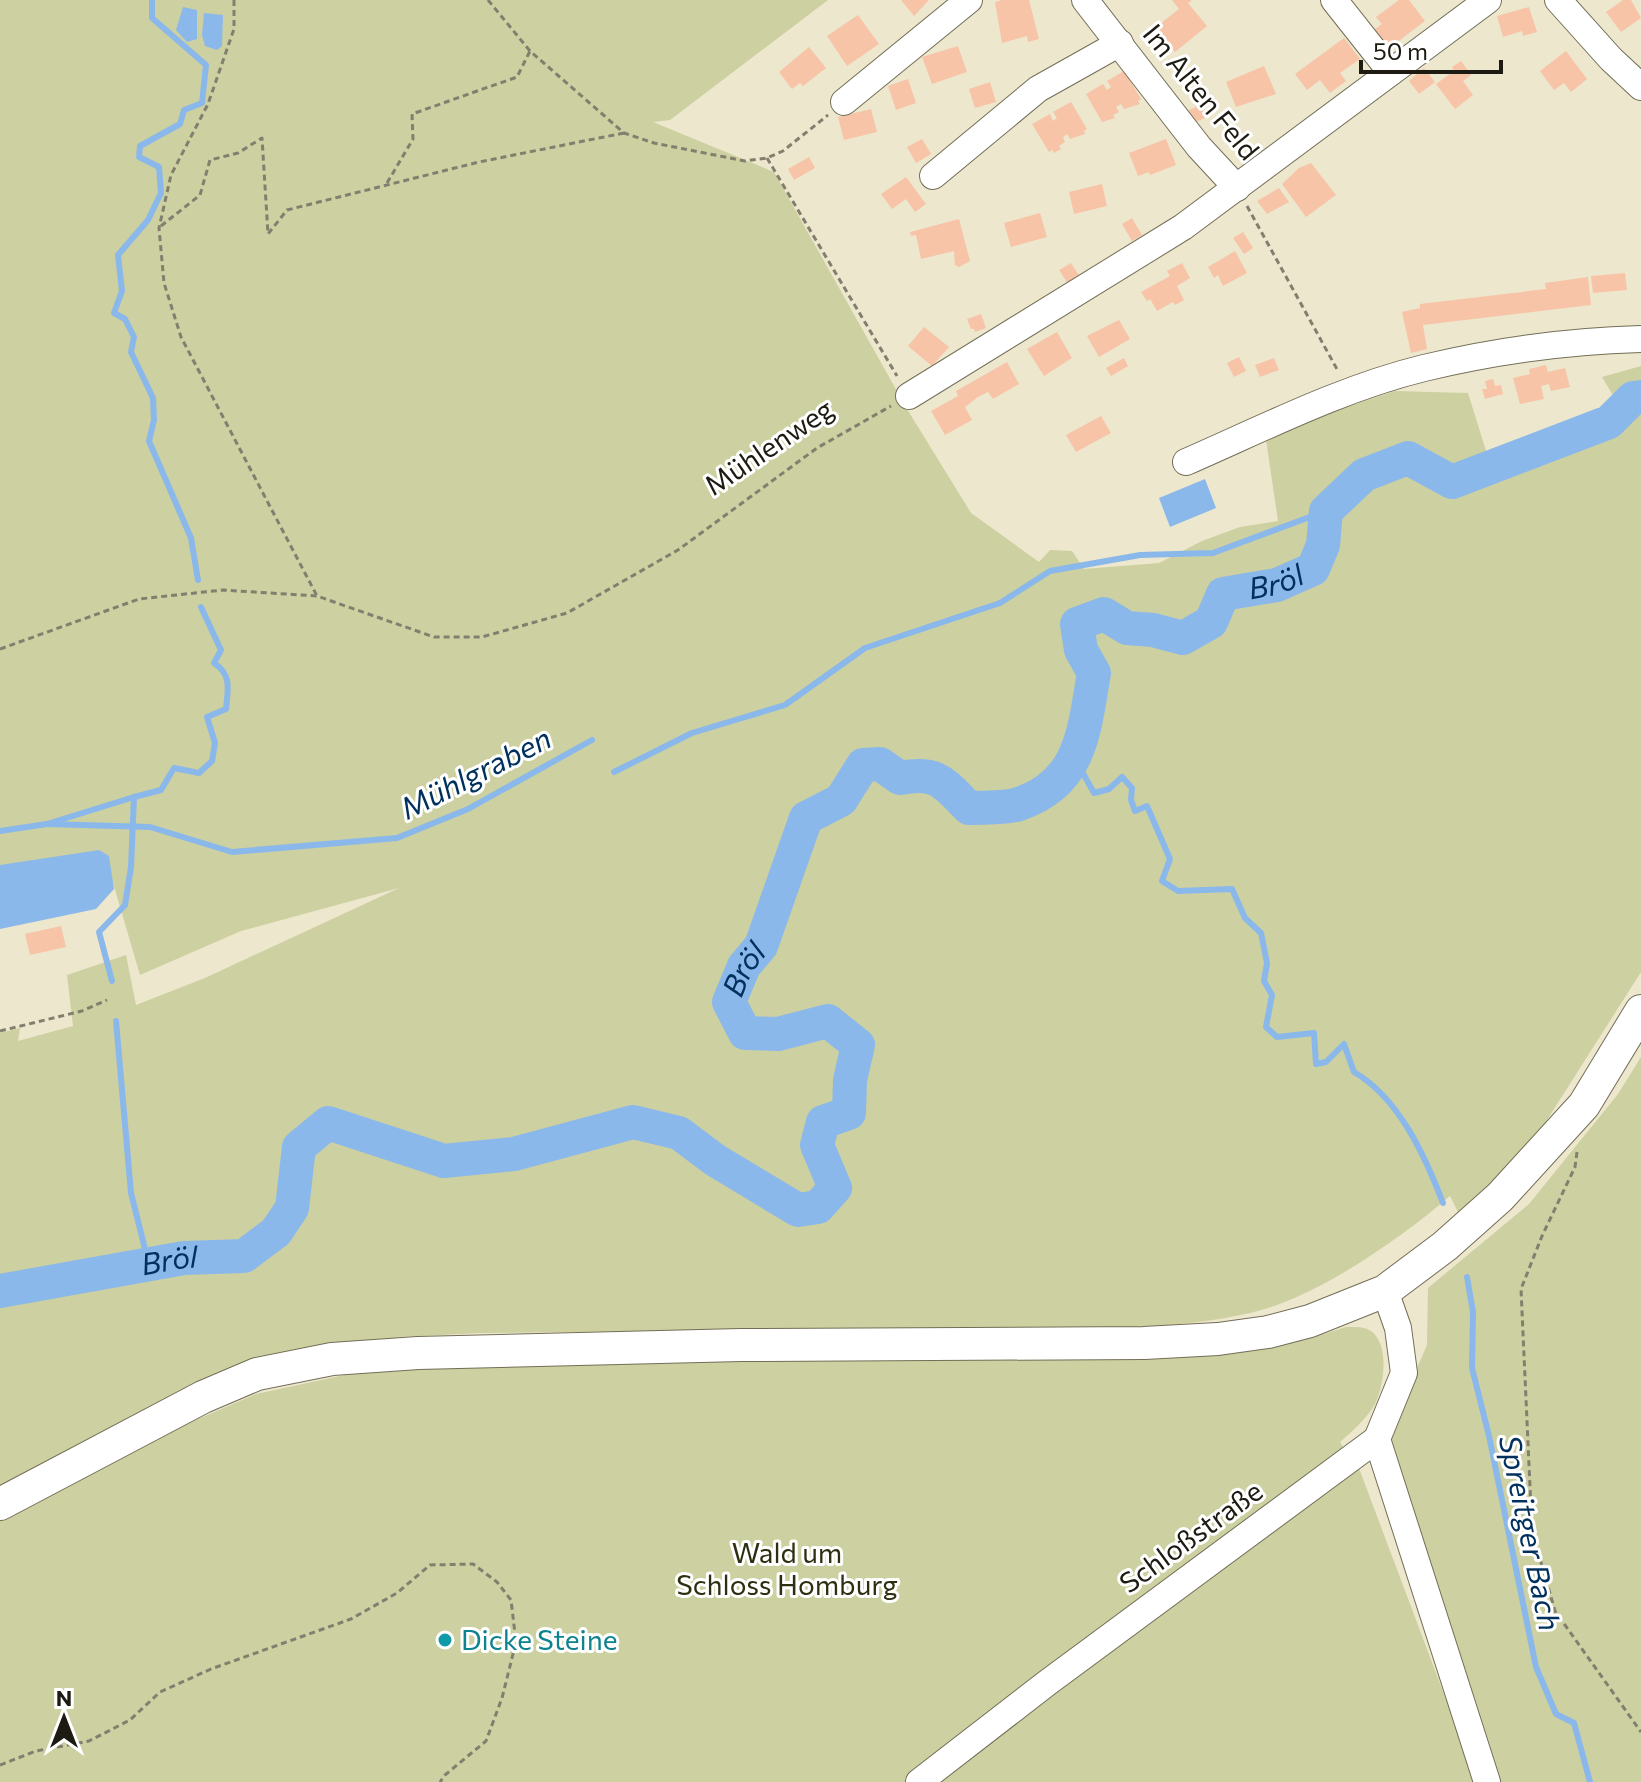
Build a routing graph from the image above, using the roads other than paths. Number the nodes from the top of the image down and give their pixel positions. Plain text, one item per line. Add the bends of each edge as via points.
1 (969, 0) edge
2 (1085, 0) edge
3 (1334, 0) edge
4 (1488, 0) edge
5 (1558, 0) edge
6 (1120, 43) junction
7 (1391, 72) junction
8 (1641, 87) edge
9 (844, 102) road end
10 (933, 176) dead end
11 (1237, 188) junction
12 (1641, 339) edge
13 (909, 396) road end
14 (1186, 462) dead end
15 (1641, 1011) edge
16 (1385, 1291) junction
17 (1377, 1439) junction
18 (0, 1504) edge
19 (919, 1782) edge
20 (1487, 1782) edge

1 - 9 street
2 - 6 street, Im Alten Feld
3 - 7 street
4 - 7 street
5 - 8 street
6 - 10 street via 1038,89
6 - 11 street, Im Alten Feld
7 - 11 street
11 - 13 street via 1183,227
12 - 14 street via 1593,340 1423,368 1350,392
15 - 16 main road via 1584,1105 1544,1151 1445,1246
16 - 17 street via 1398,1328 1404,1373
16 - 18 main road via 1310,1321 1218,1339 535,1349 332,1359 257,1374 203,1397
17 - 19 street, Schloßstraße
17 - 20 street

